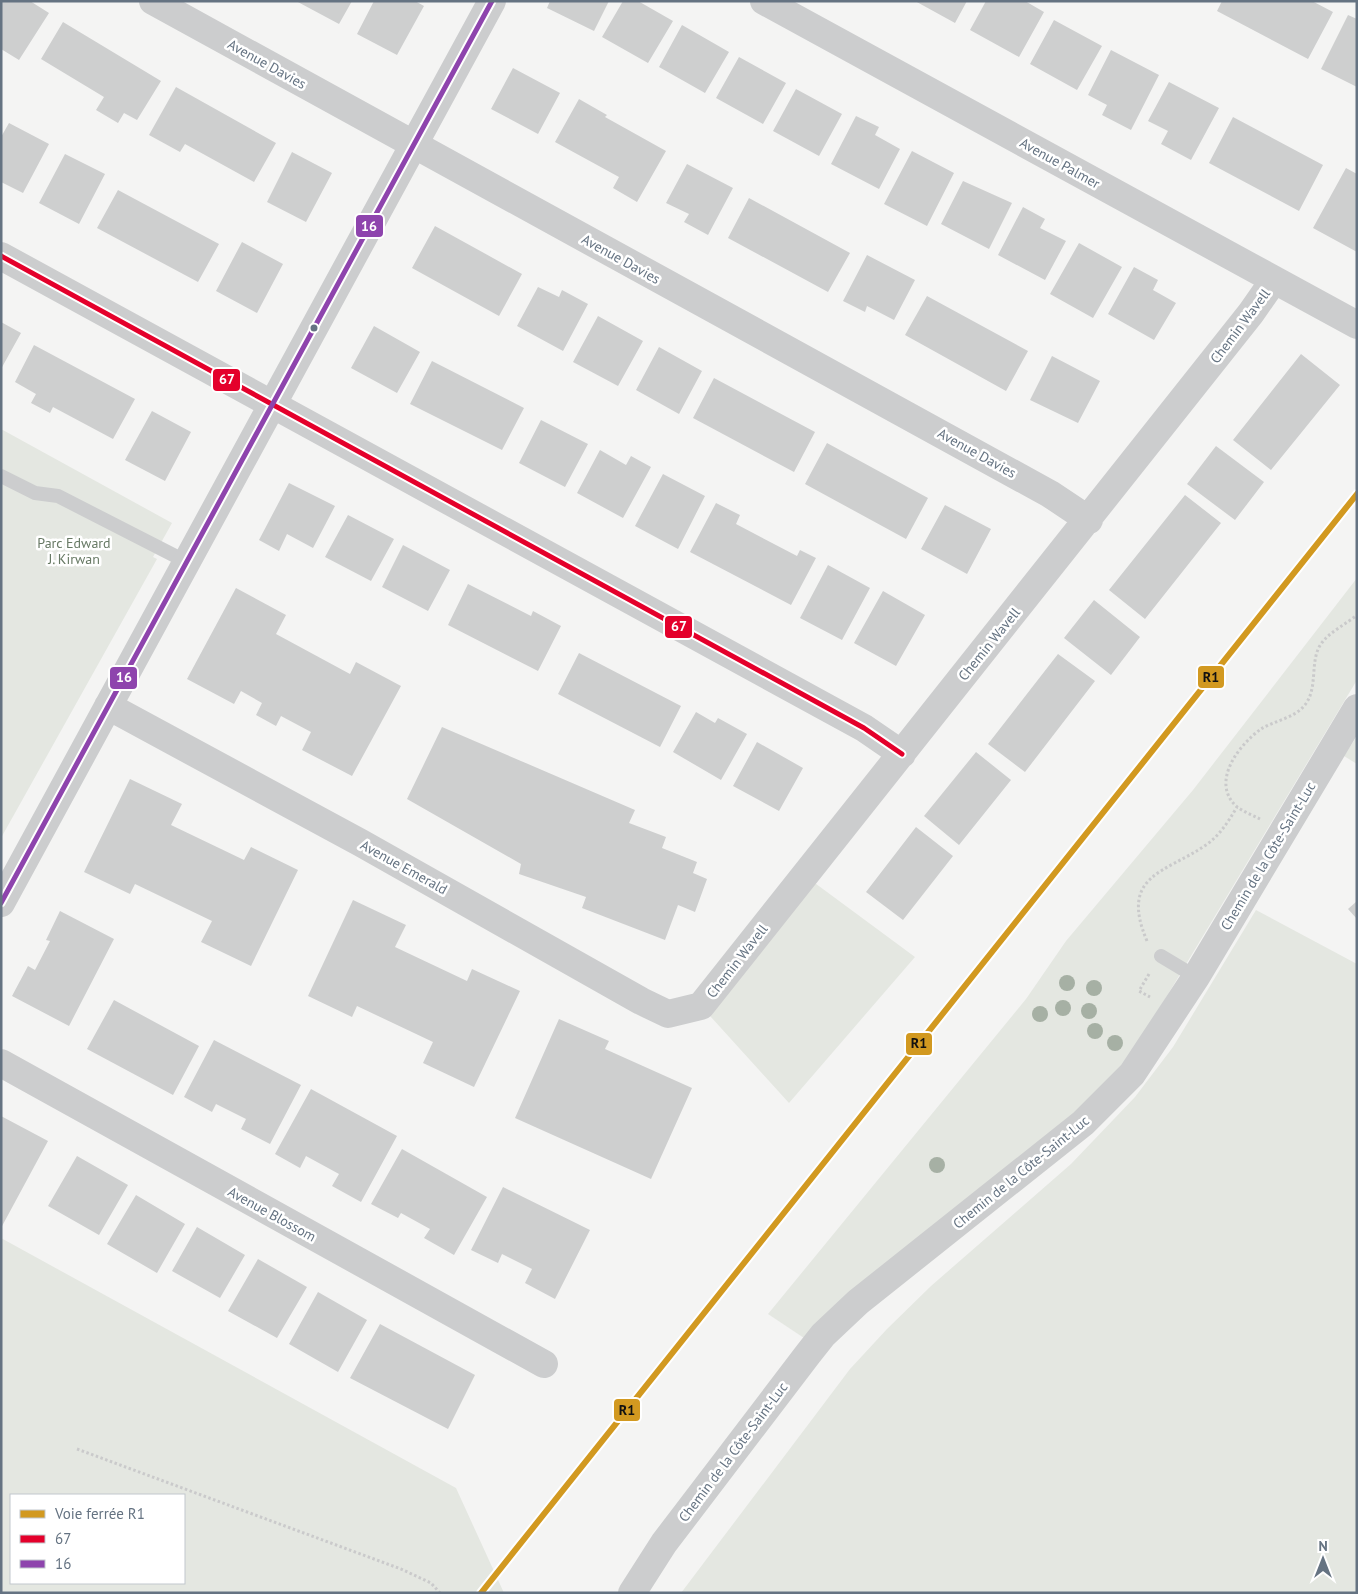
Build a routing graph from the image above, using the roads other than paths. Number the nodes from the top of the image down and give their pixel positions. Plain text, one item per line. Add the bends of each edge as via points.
1 (152, 1) edge
2 (492, 1) edge
3 (764, 1) edge
4 (413, 145) junction
5 (1, 256) edge
6 (1274, 280) junction
7 (1357, 325) edge
8 (273, 405) junction
9 (1, 476) edge
10 (1088, 520) junction
11 (187, 562) junction
12 (108, 706) junction
13 (1357, 708) edge
14 (902, 754) junction
15 (1, 903) edge
16 (1161, 956) road end
17 (1196, 977) junction
18 (701, 1006) joint
19 (1, 1063) edge
20 (544, 1364) dead end
21 (632, 1593) edge

1 - 4 street, Avenue Davies
2 - 4 street
3 - 6 street, Avenue Palmer
4 - 8 street
4 - 10 street, Avenue Davies via 1050,494
5 - 8 street
6 - 7 street, Avenue Palmer
6 - 10 street, Chemin Wavell
8 - 11 street
8 - 14 street via 864,728
9 - 11 lane via 35,493 58,496
10 - 14 street, Chemin Wavell
11 - 12 street
12 - 15 street
12 - 18 street, Avenue Emerald via 369,847 641,1001 668,1014
13 - 17 street, Chemin de la Côte-Saint-Luc
14 - 18 street, Chemin Wavell
16 - 17 lane
17 - 21 street, Chemin de la Côte-Saint-Luc via 1145,1058 1102,1107 858,1302 823,1335 664,1543
19 - 20 street, Avenue Blossom

